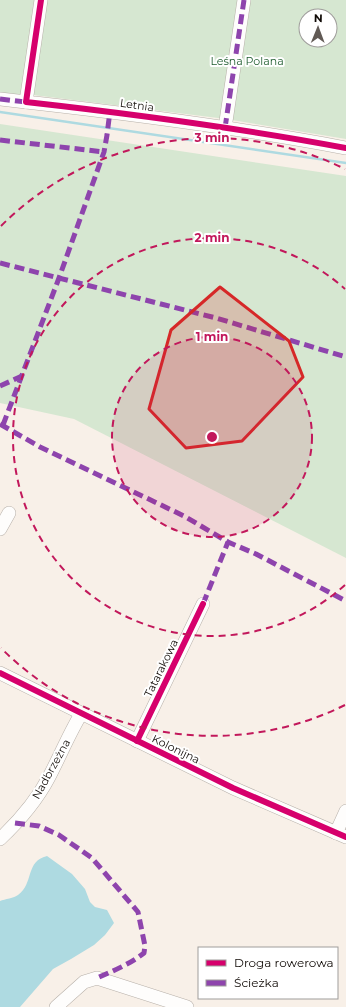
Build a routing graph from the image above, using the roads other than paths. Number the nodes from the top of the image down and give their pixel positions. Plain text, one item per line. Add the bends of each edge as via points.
1 (41, 0) edge
2 (244, 0) edge
3 (0, 99) edge
4 (26, 102) junction
5 (225, 128) junction
6 (346, 148) edge
7 (9, 513) dead end
8 (0, 529) edge
9 (203, 604) dead end
10 (0, 673) edge
11 (81, 714) junction
12 (137, 741) junction
13 (346, 811) edge
14 (341, 835) edge
15 (0, 839) edge
16 (56, 1007) edge
17 (187, 1007) edge

1 - 4 street
2 - 5 street
3 - 4 street, Letnia
4 - 5 street, Letnia
5 - 6 street, Letnia
7 - 8 street
9 - 12 street, Tatarakowa
10 - 11 street, Kolonijna
11 - 12 street, Kolonijna
11 - 15 street, Nadbrzeżna via 30,807
12 - 14 street, Kolonijna via 233,788
13 - 14 street
16 - 17 street via 84,982 97,978

